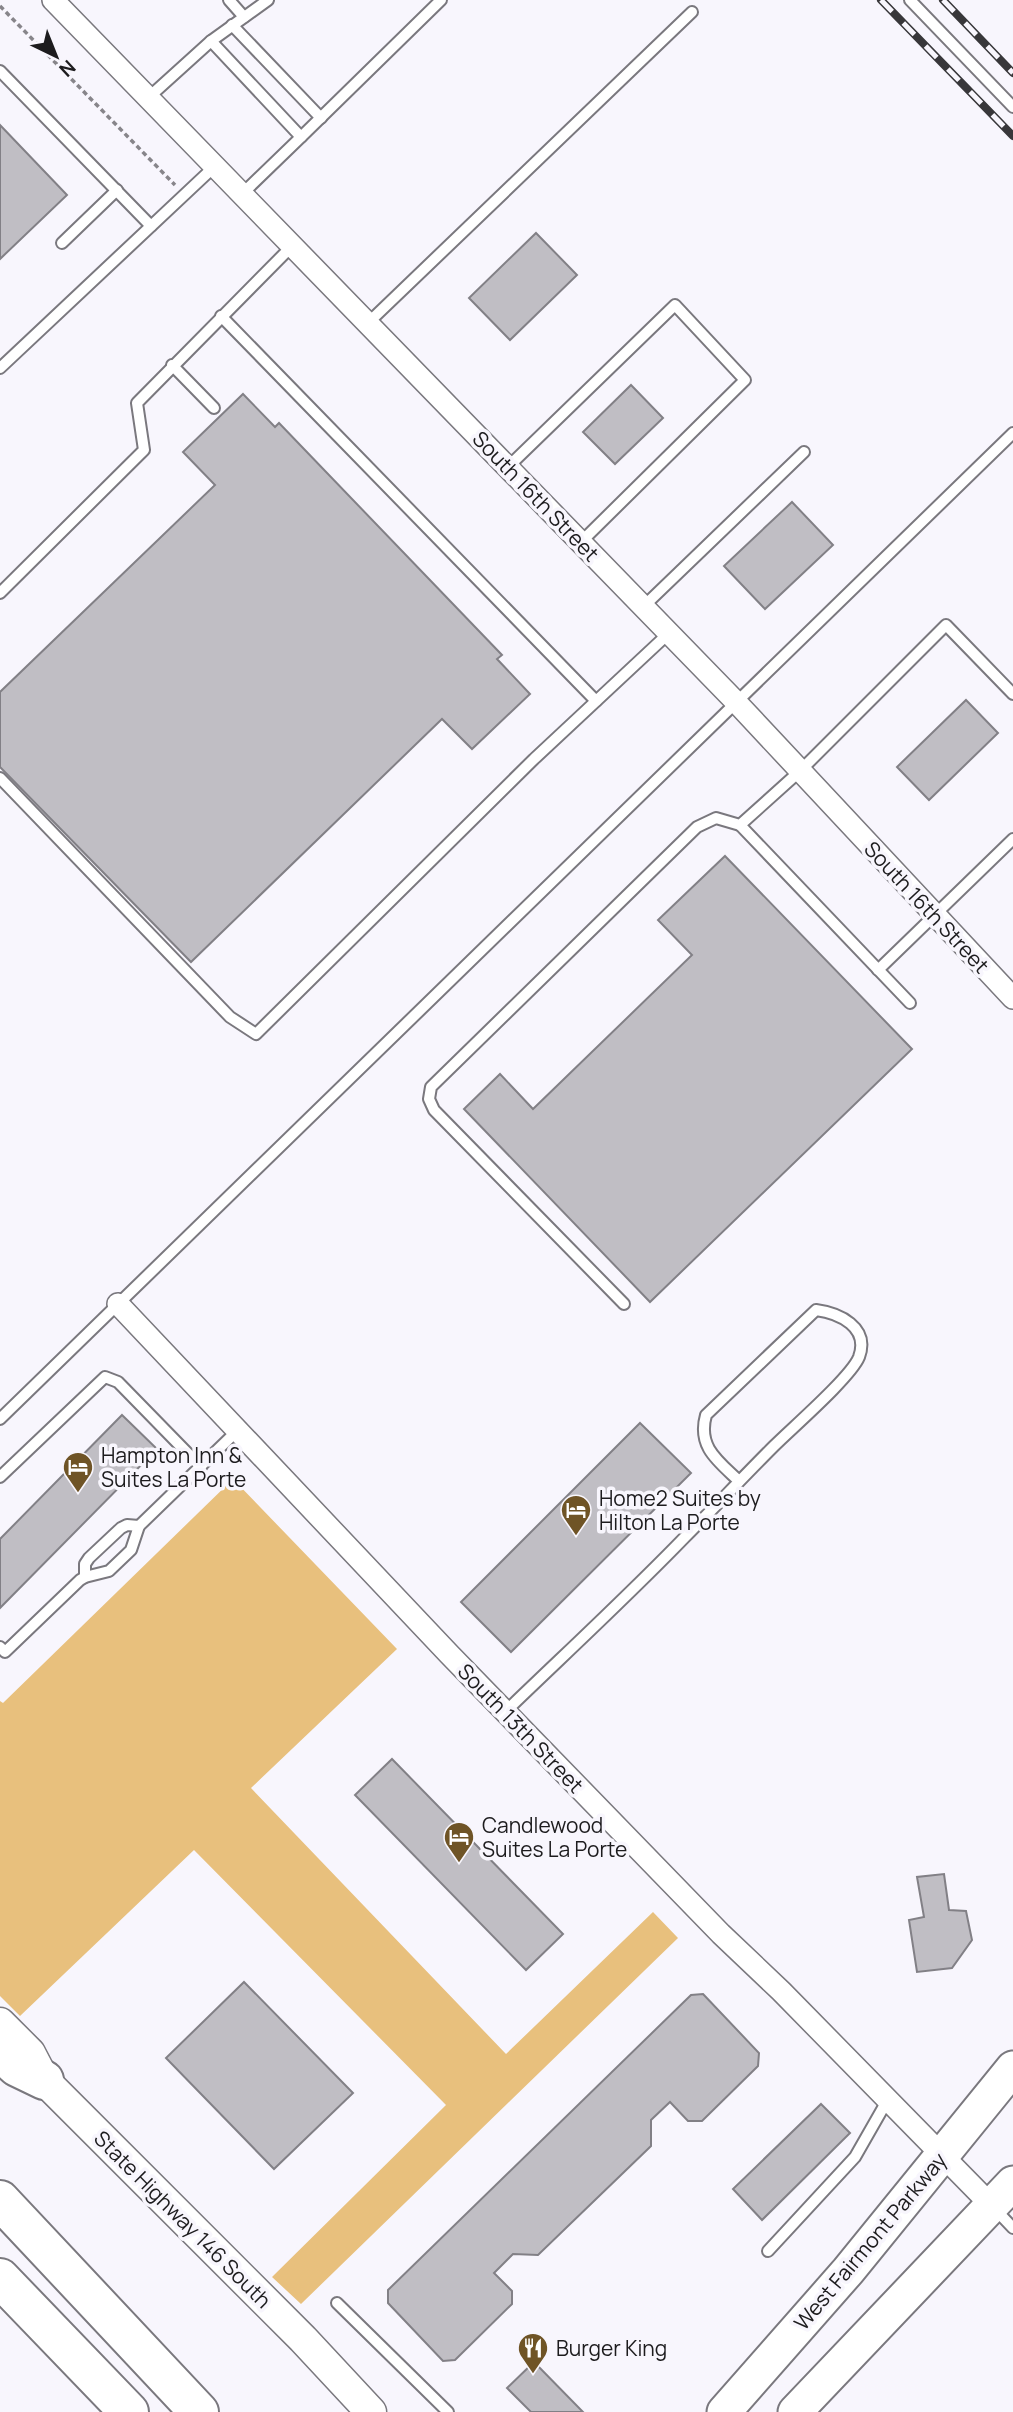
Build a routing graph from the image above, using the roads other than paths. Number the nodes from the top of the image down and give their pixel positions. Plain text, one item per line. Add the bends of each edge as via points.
1 (53, 0) edge
2 (229, 0) edge
3 (268, 0) edge
4 (441, 0) edge
5 (910, 0) edge
6 (692, 12) dead end
7 (244, 17) junction
8 (232, 25) junction
9 (211, 41) junction
10 (0, 71) edge
11 (148, 99) junction
12 (1013, 107) edge
13 (321, 118) junction
14 (301, 137) junction
15 (215, 166) junction
16 (117, 190) junction
17 (242, 194) junction
18 (151, 226) junction
19 (62, 243) dead end
20 (292, 246) junction
21 (222, 316) junction
22 (368, 323) junction
23 (172, 365) junction
24 (0, 368) edge
25 (214, 408) dead end
26 (1013, 433) edge
27 (804, 452) dead end
28 (508, 467) junction
29 (580, 542) junction
30 (0, 593) edge
31 (643, 607) junction
32 (669, 633) junction
33 (1013, 694) edge
34 (596, 701) junction
35 (736, 702) junction
36 (800, 771) junction
37 (0, 778) edge
38 (740, 825) junction
39 (1013, 839) edge
40 (935, 915) junction
41 (878, 970) junction
42 (1013, 998) edge
43 (910, 1003) dead end
44 (118, 1304) junction
45 (624, 1304) dead end
46 (0, 1419) edge
47 (238, 1430) junction
48 (201, 1467) junction
49 (0, 1477) edge
50 (739, 1481) junction
51 (139, 1526) junction
52 (85, 1577) junction
53 (0, 1647) edge
54 (505, 1712) junction
55 (0, 2022) edge
56 (0, 2052) edge
57 (1013, 2068) edge
58 (44, 2080) junction
59 (887, 2101) junction
60 (941, 2156) junction
61 (0, 2200) edge
62 (1006, 2205) edge
63 (768, 2251) dead end
64 (0, 2278) edge
65 (337, 2303) dead end
66 (129, 2412) edge
67 (199, 2412) edge
68 (371, 2412) edge
69 (448, 2412) edge
70 (724, 2412) edge
71 (795, 2412) edge

1 - 11 street, South 16th Street
2 - 7 lane
3 - 7 lane
4 - 13 lane
5 - 12 lane
6 - 22 lane
7 - 8 lane
8 - 9 lane
8 - 13 lane
9 - 11 lane
9 - 14 lane
10 - 16 lane
11 - 15 street, South 16th Street
13 - 14 lane
14 - 17 lane
15 - 17 street, South 16th Street
15 - 18 lane
16 - 18 lane
16 - 19 lane
17 - 20 street, South 16th Street
18 - 24 lane
20 - 21 lane
20 - 22 street, South 16th Street
21 - 23 lane
21 - 34 lane
22 - 28 street, South 16th Street
23 - 25 lane
23 - 30 lane via 137,403 144,450
26 - 35 lane
27 - 31 lane
28 - 29 street, South 16th Street
28 - 29 lane via 675,305 745,380
29 - 31 street, South 16th Street
31 - 32 street, South 16th Street
32 - 34 lane
32 - 35 street, South 16th Street
33 - 36 lane via 946,625
34 - 37 lane via 256,1034 230,1017
35 - 36 street, South 16th Street
35 - 44 lane
36 - 38 lane
36 - 40 street, South 16th Street
38 - 41 lane
38 - 45 lane via 716,818 696,827 431,1087 429,1099 435,1111
39 - 40 lane
40 - 41 lane
40 - 42 street, South 16th Street
41 - 43 lane
44 - 46 lane
44 - 47 street, South 13th Street
47 - 48 lane
47 - 54 street, South 13th Street
48 - 49 lane via 118,1381 106,1377
48 - 51 lane
50 - 50 lane via 858,1359 862,1344 844,1317 816,1310 706,1415 702,1429 712,1455
50 - 54 lane
51 - 52 lane via 131,1550 110,1571
51 - 52 lane via 127,1525 113,1535 89,1558
52 - 53 lane via 5,1652
54 - 59 street, South 13th Street
55 - 58 main road, State Highway 146 South via 30,2053
56 - 58 highway via 17,2067
57 - 60 main road, West Fairmont Parkway
58 - 68 main road, State Highway 146 South
59 - 60 street, South 13th Street
59 - 63 lane via 855,2157
60 - 62 street, South 13th Street
60 - 70 main road, West Fairmont Parkway
61 - 67 highway
62 - 71 main road
64 - 66 highway
65 - 69 lane

